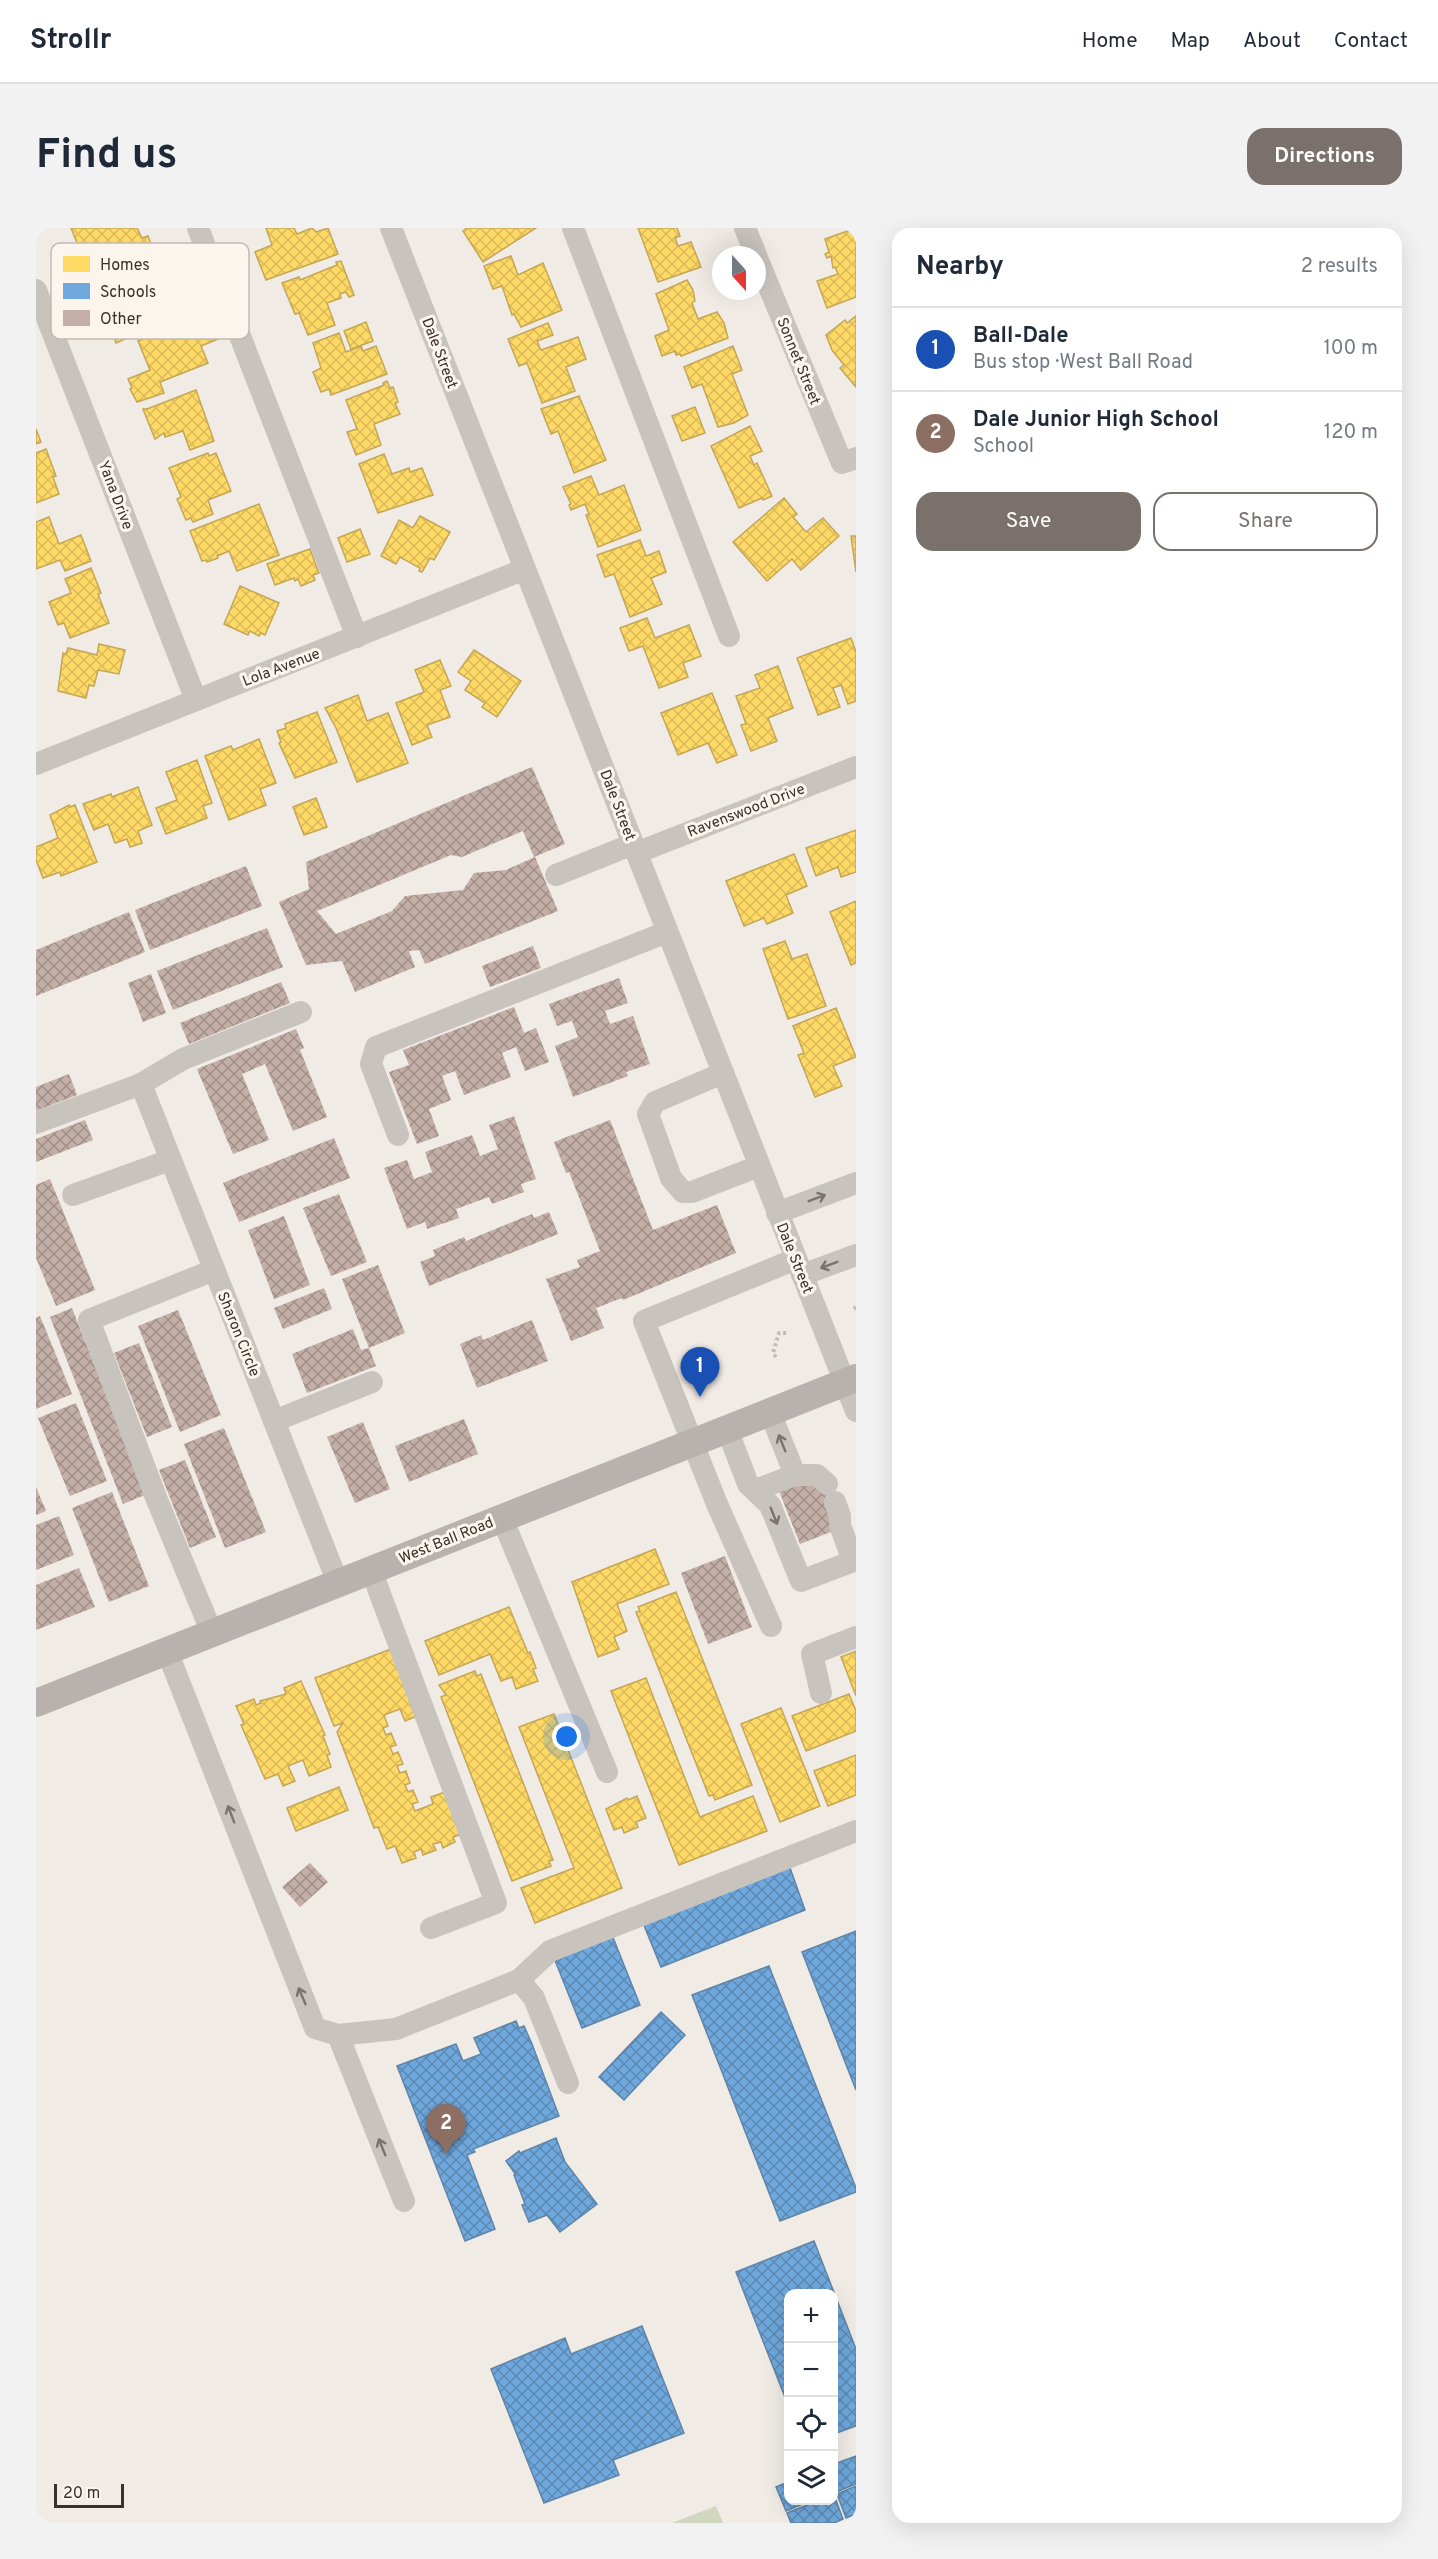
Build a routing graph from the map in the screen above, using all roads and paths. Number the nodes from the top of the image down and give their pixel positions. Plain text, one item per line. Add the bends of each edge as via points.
1 (198, 228) edge
2 (391, 228) edge
3 (573, 228) edge
4 (744, 228) edge
5 (204, 243) edge
6 (751, 246) edge
7 (766, 279) edge
8 (36, 290) edge
9 (51, 328) edge
10 (55, 339) edge
11 (241, 339) edge
12 (849, 461) edge
13 (525, 569) junction
14 (729, 636) dead end
15 (357, 637) junction
16 (196, 700) junction
17 (36, 764) edge
18 (856, 767) edge
19 (634, 849) junction
20 (556, 875) dead end
21 (667, 932) junction
22 (301, 1012) dead end
23 (723, 1073) junction
24 (141, 1084) junction
25 (36, 1123) edge
26 (398, 1136) dead end
27 (170, 1160) junction
28 (759, 1166) junction
29 (856, 1183) edge
30 (73, 1195) dead end
31 (777, 1213) junction
32 (856, 1255) edge
33 (799, 1267) junction
34 (214, 1270) junction
35 (786, 1333) dead end
36 (776, 1357) dead end
37 (850, 1380) edge
38 (372, 1382) dead end
39 (856, 1411) edge
40 (770, 1412) junction
41 (274, 1421) junction
42 (727, 1429) junction
43 (693, 1443) junction
44 (795, 1475) junction
45 (755, 1490) junction
46 (502, 1518) junction
47 (855, 1560) edge
48 (371, 1570) junction
49 (338, 1583) junction
50 (771, 1626) dead end
51 (212, 1633) junction
52 (856, 1637) edge
53 (167, 1651) junction
54 (821, 1693) dead end
55 (36, 1703) edge
56 (607, 1772) dead end
57 (856, 1831) edge
58 (431, 1928) dead end
59 (519, 1980) junction
60 (338, 2035) junction
61 (568, 2083) dead end
62 (404, 2201) dead end

1 - 5 street
2 - 13 street, Dale Street
3 - 14 street
4 - 6 street, Sonnet Street
7 - 12 street, Sonnet Street
8 - 9 street, Yana Drive
10 - 16 street, Yana Drive
11 - 15 street
13 - 15 street, Lola Avenue
13 - 19 street, Dale Street
15 - 16 street, Lola Avenue
16 - 17 street, Lola Avenue
18 - 19 street, Ravenswood Drive
19 - 20 street, Ravenswood Drive
19 - 21 street, Dale Street
21 - 23 street, Dale Street
21 - 26 street via 376,1047 371,1064
22 - 24 street via 183,1059
23 - 28 street, Dale Street
23 - 28 street via 655,1102 648,1114 671,1178 683,1192 692,1192
24 - 25 street
24 - 27 street, Sharon Circle
27 - 30 street
27 - 34 street, Sharon Circle
28 - 31 street, Dale Street
31 -> 29 street
31 - 33 street, Dale Street
32 -> 33 street
33 - 37 street, Dale Street
33 - 43 street via 644,1321
34 - 41 street, Sharon Circle
34 - 51 street via 89,1320
35 - 36 path via 779,1334 773,1353
37 - 39 street, Dale Street
37 - 40 main road, West Ball Road
38 - 41 street
40 - 42 main road, West Ball Road
44 -> 40 street
41 - 49 street, Sharon Circle
42 - 43 main road, West Ball Road
42 - 45 street via 748,1484
43 - 46 main road, West Ball Road
43 - 50 street
44 - 45 street
44 - 47 street via 817,1475 831,1493
45 -> 47 street via 770,1505 801,1581
46 - 48 main road, West Ball Road
46 - 56 street
48 - 49 main road, West Ball Road
48 - 58 street via 496,1904
49 - 51 main road, West Ball Road
51 - 53 main road, West Ball Road
52 - 54 street via 812,1654
53 - 55 main road, West Ball Road
60 -> 53 street via 315,2028
57 - 59 street via 550,1951
59 - 60 street via 396,2029
59 - 61 street via 534,1998
62 -> 60 street

